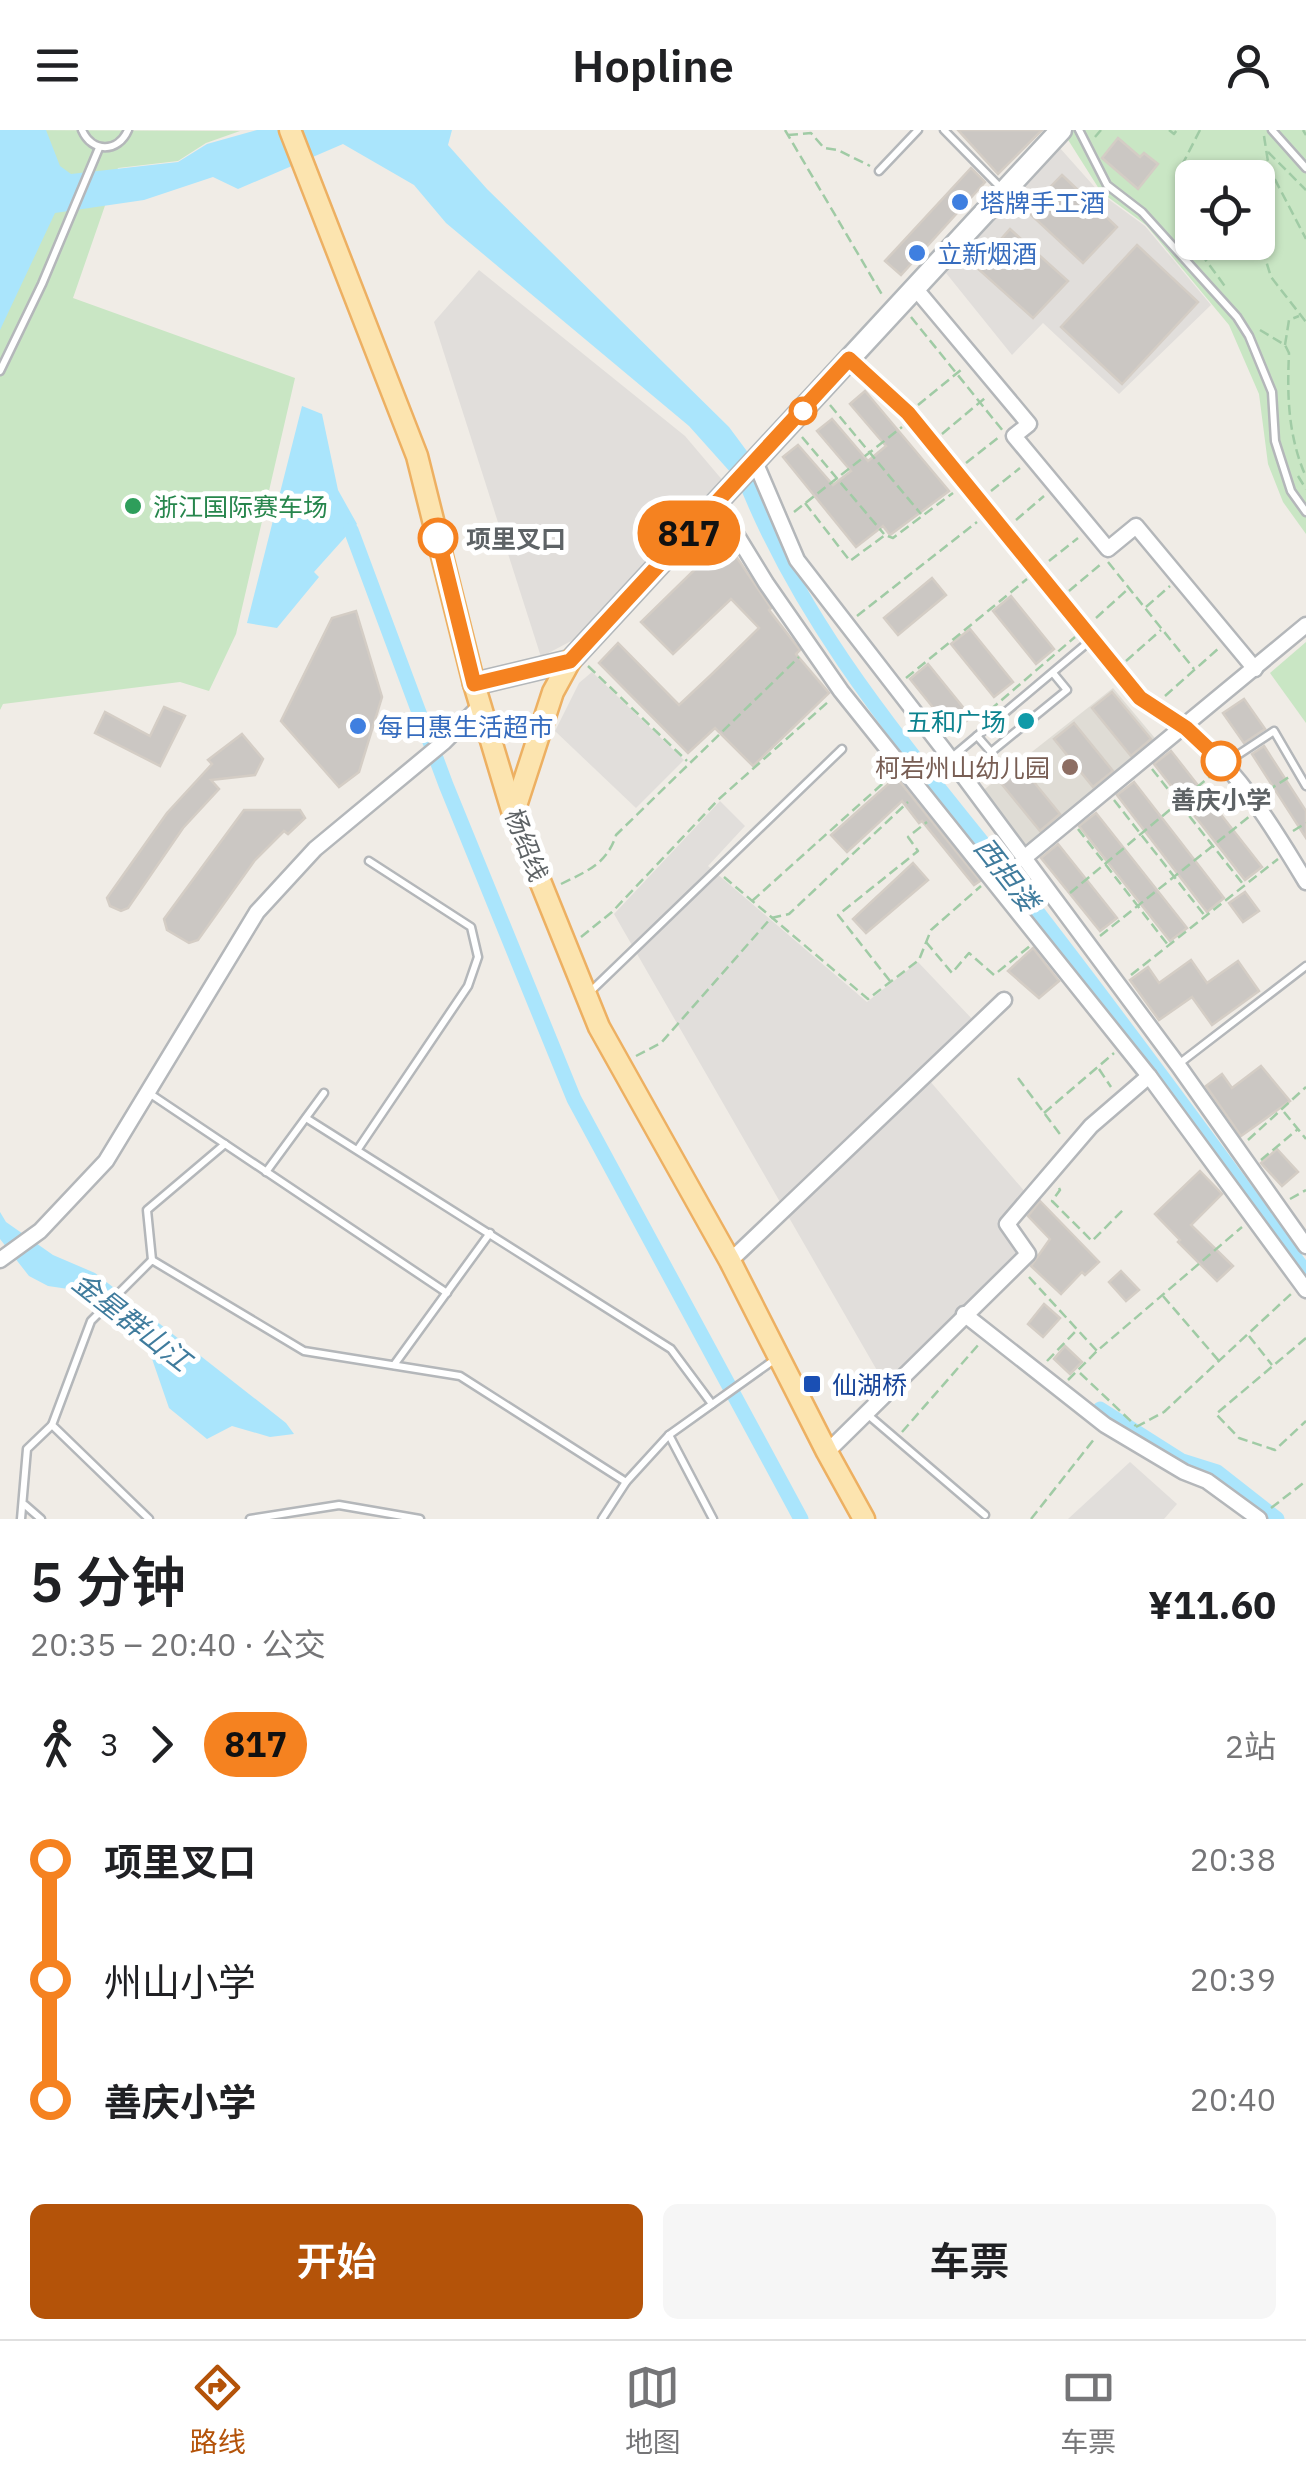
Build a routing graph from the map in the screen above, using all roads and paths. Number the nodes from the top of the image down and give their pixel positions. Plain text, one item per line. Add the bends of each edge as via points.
1 (82, 130) edge
2 (128, 130) edge
3 (290, 130) edge
4 (918, 130) edge
5 (944, 130) edge
6 (1061, 130) edge
7 (1079, 130) edge
8 (1169, 130) edge
9 (1177, 130) edge
10 (1200, 130) edge
11 (1263, 130) edge
12 (1272, 130) edge
13 (786, 132) edge
14 (99, 148) junction
15 (1267, 151) junction
16 (1186, 160) edge
17 (1306, 168) edge
18 (879, 170) joint
19 (1306, 190) edge
20 (1004, 192) junction
21 (1306, 238) edge
22 (1205, 260) edge
23 (1266, 260) edge
24 (916, 288) junction
25 (1226, 288) dead end
26 (892, 313) junction
27 (1300, 316) junction
28 (1306, 322) edge
29 (1258, 330) dead end
30 (1285, 345) junction
31 (849, 359) junction
32 (974, 359) junction
33 (0, 371) edge
34 (997, 386) junction
35 (819, 393) junction
36 (910, 416) junction
37 (791, 424) junction
38 (1004, 433) dead end
39 (932, 443) junction
40 (871, 452) junction
41 (1033, 458) junction
42 (756, 464) junction
43 (956, 470) junction
44 (1306, 476) edge
45 (837, 478) junction
46 (966, 482) junction
47 (1056, 486) junction
48 (717, 503) junction
49 (806, 503) junction
50 (985, 505) junction
51 (1306, 512) edge
52 (923, 516) junction
53 (781, 522) junction
54 (1090, 527) junction
55 (1003, 530) junction
56 (886, 535) junction
57 (1106, 560) dead end
58 (1038, 570) junction
59 (1179, 578) junction
60 (1129, 588) dead end
61 (1060, 598) junction
62 (1145, 608) dead end
63 (846, 624) junction
64 (1306, 626) edge
65 (1162, 629) dead end
66 (1088, 634) junction
67 (1230, 639) junction
68 (810, 646) junction
69 (573, 658) junction
70 (1118, 668) junction
71 (1255, 669) junction
72 (1053, 673) junction
73 (474, 684) junction
74 (895, 688) junction
75 (841, 691) junction
76 (482, 706) junction
77 (1154, 708) junction
78 (986, 714) dead end
79 (1186, 728) junction
80 (977, 736) junction
81 (842, 749) dead end
82 (950, 758) junction
83 (1145, 760) junction
84 (688, 762) junction
85 (1224, 764) junction
86 (902, 766) junction
87 (1298, 772) junction
88 (1306, 786) edge
89 (920, 790) junction
90 (1106, 791) junction
91 (1180, 804) junction
92 (1256, 804) junction
93 (940, 812) junction
94 (513, 814) junction
95 (1070, 820) junction
96 (1142, 835) junction
97 (1213, 845) junction
98 (1287, 852) junction
99 (1024, 858) junction
100 (369, 860) dead end
101 (1106, 864) junction
102 (716, 870) junction
103 (1174, 876) junction
104 (991, 877) junction
105 (1306, 882) edge
106 (1244, 885) junction
107 (544, 892) junction
108 (752, 901) junction
109 (1058, 903) junction
110 (1137, 906) junction
111 (1205, 916) junction
112 (772, 918) junction
113 (1039, 939) junction
114 (926, 942) junction
115 (1089, 945) junction
116 (1168, 946) junction
117 (568, 949) junction
118 (1306, 966) edge
119 (890, 981) junction
120 (1118, 985) junction
121 (586, 996) junction
122 (1004, 1000) dead end
123 (1122, 1045) junction
124 (620, 1065) junction
125 (1178, 1065) junction
126 (1098, 1068) junction
127 (1149, 1076) junction
128 (1018, 1078) dead end
129 (1306, 1086) edge
130 (148, 1092) junction
131 (324, 1094) dead end
132 (1121, 1100) junction
133 (1284, 1110) junction
134 (1044, 1112) junction
135 (306, 1118) junction
136 (1298, 1129) junction
137 (1306, 1139) edge
138 (225, 1144) junction
139 (358, 1148) junction
140 (1238, 1148) junction
141 (1071, 1149) junction
142 (1252, 1168) junction
143 (266, 1172) junction
144 (1049, 1175) junction
145 (1306, 1190) edge
146 (1278, 1206) junction
147 (1123, 1210) dead end
148 (1253, 1218) junction
149 (490, 1233) junction
150 (1306, 1246) edge
151 (2, 1259) edge
152 (152, 1260) junction
153 (730, 1261) junction
154 (1018, 1264) junction
155 (1304, 1287) edge
156 (447, 1293) junction
157 (1162, 1295) junction
158 (964, 1314) junction
159 (1078, 1330) junction
160 (990, 1332) junction
161 (1248, 1335) junction
162 (1306, 1338) edge
163 (1097, 1350) junction
164 (779, 1357) junction
165 (1219, 1361) junction
166 (394, 1365) junction
167 (1273, 1366) junction
168 (1038, 1370) junction
169 (1078, 1371) junction
170 (1060, 1388) junction
171 (712, 1404) junction
172 (866, 1414) junction
173 (1306, 1421) edge
174 (52, 1425) junction
175 (1106, 1425) junction
176 (669, 1435) junction
177 (896, 1438) junction
178 (827, 1452) junction
179 (1306, 1481) edge
180 (626, 1482) junction
181 (24, 1504) junction
182 (1271, 1508) dead end
183 (986, 1515) dead end
184 (21, 1519) edge
185 (41, 1519) edge
186 (149, 1519) edge
187 (250, 1519) edge
188 (420, 1519) edge
189 (602, 1519) edge
190 (714, 1519) edge
191 (864, 1519) edge
192 (1031, 1519) edge
193 (1259, 1519) edge

1 - 14 lane
2 - 14 lane via 112,148
3 - 73 main road, 杨绍线 via 417,456
4 - 18 lane
5 - 20 lane
6 - 20 street
7 - 51 lane via 1108,185 1142,212 1249,336 1272,392 1275,441 1291,491
8 - 9 path
10 - 16 path
11 - 15 path
12 - 17 lane
13 - 18 path via 811,133 824,148
13 - 26 path
14 - 33 lane
15 - 19 path
15 - 21 path via 1269,168
20 - 24 street
22 - 25 path
23 - 27 path
24 - 26 street
24 - 32 street
26 - 31 street
27 - 28 path
27 - 30 path via 1288,320
29 - 30 path
30 - 44 path via 1289,416
31 - 35 street
31 - 36 street
32 - 34 street
32 - 36 path
34 - 39 path
34 - 41 street via 1029,424 1014,436
35 - 37 street
35 - 40 path
36 - 39 street
36 - 40 path
37 - 42 street
37 - 45 path
38 - 43 path
39 - 43 street
40 - 45 path
40 - 52 path
41 - 47 street
41 - 50 path
42 - 48 street
42 - 53 street
43 - 46 street
45 - 49 path
45 - 56 path
46 - 50 street
46 - 52 path
47 - 54 street
47 - 55 path
48 - 68 street
48 - 69 street
49 - 53 path
49 - 56 path via 850,561
50 - 55 street
50 - 63 path
52 - 56 path via 892,538
53 - 63 street via 798,560
54 - 58 path
54 - 59 street via 1108,548 1136,526
55 - 58 street
57 - 61 path
58 - 61 street
58 - 74 path
59 - 62 path
59 - 67 street
60 - 66 path
61 - 66 street
63 - 74 street
64 - 71 street
65 - 70 path
66 - 70 street
66 - 72 lane
66 - 78 path
67 - 71 street
67 - 77 path
68 - 75 street
68 - 84 path
69 - 73 street
69 - 84 path
69 - 94 main road via 553,692
70 - 77 street
71 - 79 street
72 - 80 lane
72 - 80 lane via 1067,690 990,752
73 - 76 main road, 杨绍线
74 - 82 street
75 - 86 street
75 - 117 path via 719,799
76 - 94 main road, 杨绍线
76 - 130 street via 316,849 257,912
77 - 79 street
79 - 83 street
79 - 85 street
80 - 82 lane
81 - 102 lane
82 - 99 street
83 - 90 street
83 - 91 path
84 - 107 path via 616,835 598,866
85 - 87 lane via 1274,731
85 - 91 path
85 - 92 street
86 - 89 street
86 - 108 path
87 - 88 lane
87 - 92 path
89 - 93 street
89 - 112 path via 789,914
90 - 95 street
90 - 96 path
91 - 96 path
91 - 97 path
92 - 97 path
92 - 98 street
93 - 104 street
93 - 119 path via 908,838 918,852 838,915
94 - 107 main road, 杨绍线
95 - 99 street
95 - 101 path
96 - 101 path
96 - 103 path
97 - 103 path
97 - 106 path
98 - 105 street
98 - 106 path
99 - 109 street
100 - 139 lane via 471,927 478,957 468,986
101 - 109 path
101 - 110 path
102 - 108 path
102 - 121 lane
103 - 110 path
103 - 111 path
104 - 113 street
104 - 114 path via 930,930
106 - 111 path
107 - 117 main road, 杨绍线
108 - 112 path
109 - 115 street
110 - 115 path
110 - 116 path
111 - 116 path
112 - 119 path via 868,999
112 - 124 path via 661,1043
113 - 114 path via 994,975 970,954 952,974
113 - 123 street
114 - 119 path via 919,960
115 - 120 street
116 - 120 path
117 - 121 main road, 杨绍线
118 - 125 lane
120 - 125 street
121 - 124 main road, 杨绍线
122 - 153 street
123 - 126 path
123 - 127 street
124 - 153 main road, 杨绍线
125 - 140 street
126 - 132 path
126 - 134 path
127 - 132 street
127 - 148 street
128 - 134 path
129 - 133 path
130 - 138 lane
130 - 151 street via 106,1161 40,1231
131 - 135 lane
132 - 141 street
133 - 136 path
133 - 140 path
134 - 141 path
135 - 139 lane
135 - 143 lane
136 - 137 path
136 - 142 path
138 - 143 lane
138 - 152 lane via 148,1210
139 - 149 lane
140 - 142 street
141 - 144 street
142 - 146 street
143 - 156 lane
144 - 147 path via 1060,1190 1052,1201 1092,1241
144 - 154 street via 1007,1224 1028,1254
145 - 146 path
146 - 150 street
148 - 155 street
148 - 157 path
149 - 156 lane
149 - 171 lane via 671,1349
152 - 166 lane via 304,1351
152 - 174 lane via 91,1321
153 - 164 main road, 杨绍线
154 - 158 street
154 - 159 path
155 - 161 path
156 - 166 lane
157 - 163 path
157 - 165 path
158 - 160 street
158 - 172 street
159 - 163 path
159 - 168 path
160 - 168 street
160 - 177 path
161 - 165 path
161 - 167 path
162 - 167 path
163 - 169 path
164 - 171 lane
164 - 178 main road, 杨绍线
165 - 169 path via 1164,1412 1137,1427
166 - 180 lane via 460,1376
167 - 173 path via 1216,1414 1239,1438 1275,1450
168 - 170 street
169 - 170 path
170 - 175 street
171 - 176 lane
172 - 177 lane
172 - 178 street
174 - 181 lane via 27,1449
174 - 186 lane
175 - 192 path
175 - 193 street via 1207,1480
176 - 180 lane
176 - 190 lane
177 - 183 lane
178 - 191 main road, 杨绍线
179 - 182 path
180 - 189 lane
181 - 184 lane
181 - 185 lane
187 - 188 lane via 338,1505

